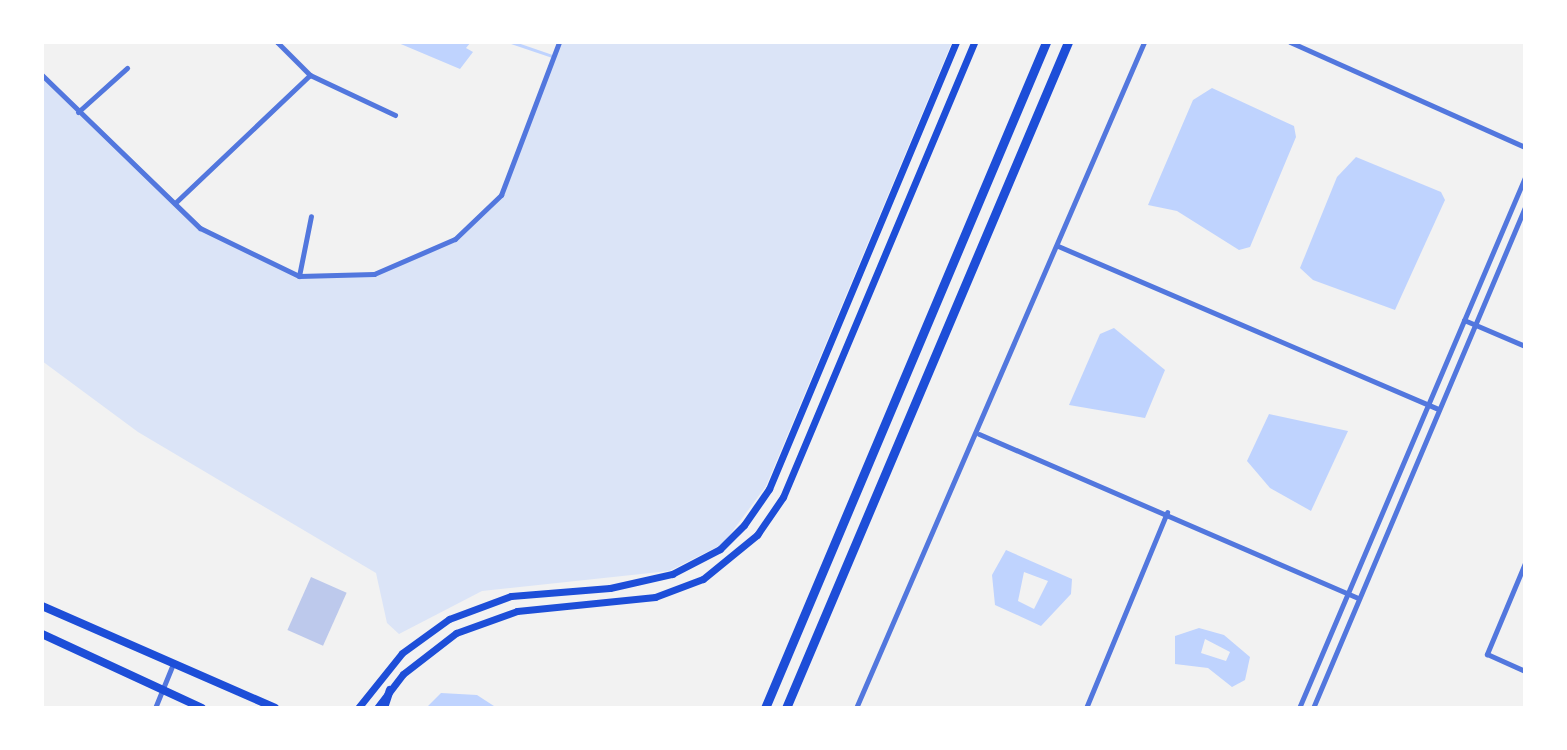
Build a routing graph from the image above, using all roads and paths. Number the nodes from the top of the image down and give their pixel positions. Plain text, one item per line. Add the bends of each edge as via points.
1 (277, 42) edge
2 (559, 42) edge
3 (956, 42) edge
4 (974, 42) edge
5 (1046, 42) edge
6 (1068, 42) edge
7 (1144, 42) edge
8 (1290, 42) edge
9 (127, 68) dead end
10 (42, 75) edge
11 (310, 75) junction
12 (78, 112) junction
13 (395, 115) dead end
14 (1525, 147) edge
15 (1525, 177) edge
16 (175, 203) junction
17 (1525, 207) edge
18 (311, 216) dead end
19 (1058, 246) junction
20 (299, 276) junction
21 (1464, 320) junction
22 (1475, 325) junction
23 (1525, 346) edge
24 (1428, 404) junction
25 (1439, 409) junction
26 (979, 434) junction
27 (1167, 512) junction
28 (1525, 563) edge
29 (1348, 593) junction
30 (1358, 598) junction
31 (42, 606) edge
32 (42, 634) edge
33 (173, 663) junction
34 (1525, 671) edge
35 (1312, 677) junction
36 (1324, 681) junction
37 (163, 690) junction
38 (390, 690) junction
39 (155, 708) edge
40 (202, 708) edge
41 (275, 708) edge
42 (358, 708) edge
43 (377, 708) edge
44 (384, 708) edge
45 (765, 708) edge
46 (786, 708) edge
47 (856, 708) edge
48 (1086, 708) edge
49 (1299, 708) edge
50 (1313, 708) edge

1 - 11 street
2 - 20 street via 517,168 501,195 455,239 374,274
3 - 42 main road via 769,489 744,525 720,549 672,574 610,588 511,596 449,619 402,653
4 - 38 main road via 783,497 757,535 703,579 655,597 485,620 428,651
5 - 45 highway
6 - 46 highway
7 - 19 street
8 - 14 street
9 - 12 street
10 - 12 street
11 - 13 street
11 - 16 street
12 - 16 street
15 - 21 street
16 - 20 street via 234,248
17 - 22 street
18 - 20 street
19 - 24 street
19 - 26 street
21 - 22 street
21 - 24 street
22 - 23 street
22 - 25 street
24 - 25 street
24 - 29 street
25 - 30 street
26 - 27 street
26 - 47 street
27 - 29 street
27 - 48 street
28 - 34 street via 1487,654
29 - 30 street
29 - 35 street
30 - 36 street
31 - 33 main road
32 - 37 main road
33 - 37 street
33 - 41 main road
35 - 36 street
35 - 49 street
36 - 50 street
37 - 39 street
37 - 40 main road
38 - 43 main road
38 - 44 main road

